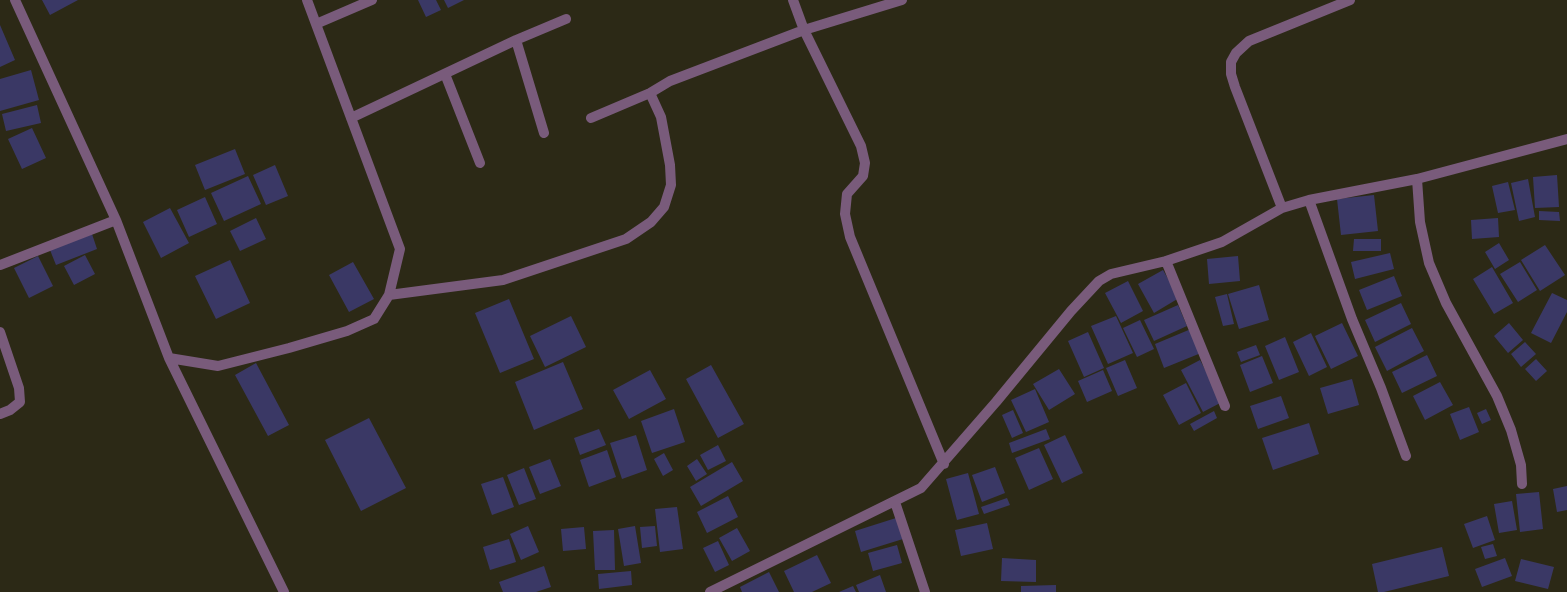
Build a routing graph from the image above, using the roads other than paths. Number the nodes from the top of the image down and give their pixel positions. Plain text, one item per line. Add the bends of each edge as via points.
1 (15, 0) edge
2 (307, 0) edge
3 (372, 0) edge
4 (792, 0) edge
5 (902, 0) edge
6 (1350, 0) edge
7 (566, 19) dead end
8 (316, 24) junction
9 (804, 30) junction
10 (516, 40) junction
11 (445, 74) junction
12 (650, 93) junction
13 (351, 118) junction
14 (590, 118) dead end
15 (544, 133) dead end
16 (1567, 139) edge
17 (480, 163) dead end
18 (1417, 179) junction
19 (1308, 200) junction
20 (1282, 208) junction
21 (116, 220) junction
22 (1166, 261) junction
23 (0, 265) edge
24 (389, 295) junction
25 (0, 332) edge
26 (169, 358) junction
27 (1225, 406) dead end
28 (0, 414) edge
29 (1406, 456) dead end
30 (944, 464) junction
31 (1522, 484) dead end
32 (895, 502) junction
33 (284, 592) edge
34 (710, 592) edge
35 (925, 592) edge

1 - 21 street
2 - 8 street
3 - 8 street
4 - 9 street
5 - 9 street
6 - 20 street via 1249,41 1236,53 1231,62 1235,87
7 - 10 street
8 - 13 street
9 - 12 street via 670,82
9 - 30 street via 861,146 865,163 863,176 847,194 845,214 850,237
10 - 11 street
10 - 15 street
11 - 13 street
11 - 17 street
12 - 14 street
12 - 24 street via 661,117 670,165 670,185 664,207 651,222 626,239 503,280
13 - 24 street via 400,249
16 - 18 street
18 - 19 street
18 - 31 street via 1420,222 1429,263 1446,303 1497,396 1521,465
19 - 20 street
19 - 29 street
20 - 22 street via 1222,242
21 - 23 street
21 - 26 street
22 - 27 street
22 - 30 street via 1111,274 1099,281
24 - 26 street via 374,319 347,331 289,348 218,366
25 - 28 street via 19,388 20,402
26 - 33 street
30 - 32 street via 921,488
32 - 34 street
32 - 35 street

